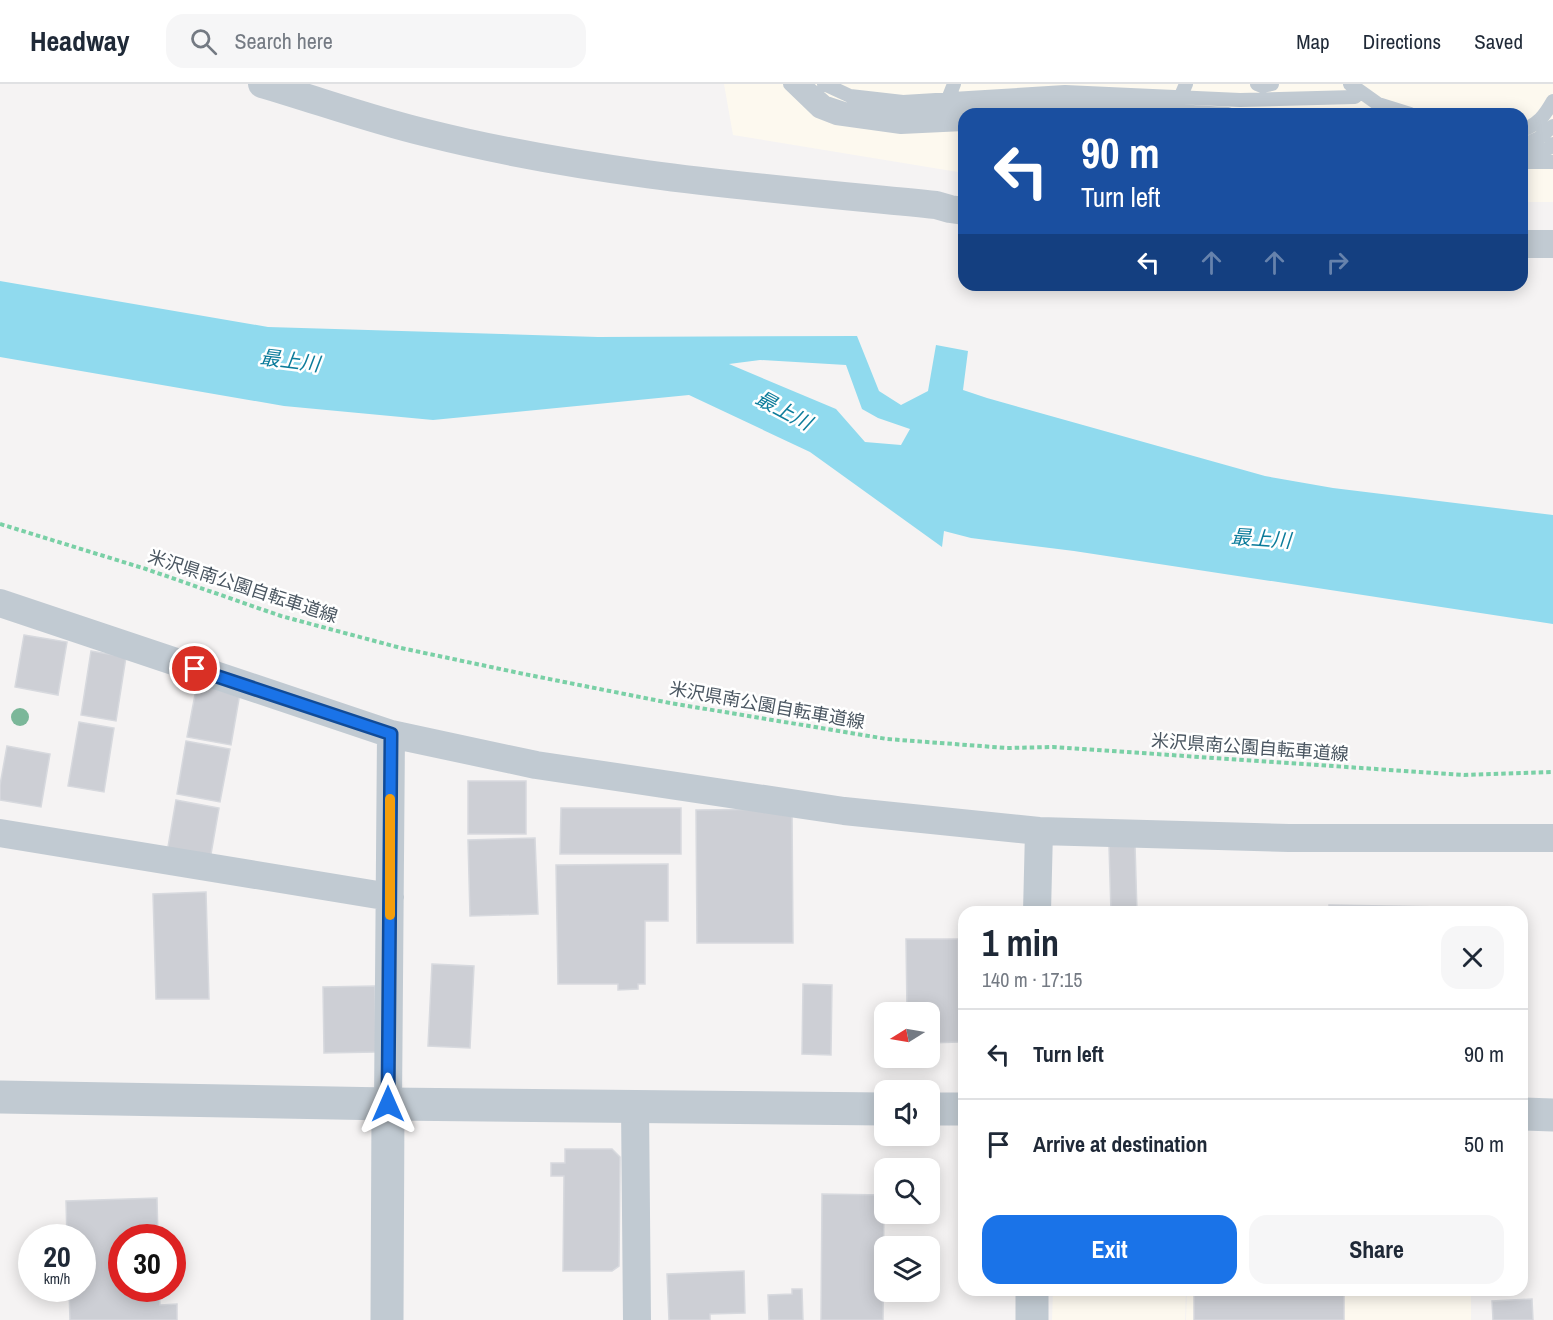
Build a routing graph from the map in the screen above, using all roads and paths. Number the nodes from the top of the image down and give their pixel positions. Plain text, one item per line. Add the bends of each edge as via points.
1 (262, 84) edge
2 (790, 84) edge
3 (804, 84) edge
4 (824, 84) edge
5 (954, 84) edge
6 (973, 84) edge
7 (1186, 84) edge
8 (1210, 84) edge
9 (1257, 84) edge
10 (1272, 84) edge
11 (1338, 84) edge
12 (1368, 84) edge
13 (841, 88) edge
14 (1116, 89) edge
15 (993, 90) edge
16 (1353, 90) edge
17 (862, 91) edge
18 (967, 98) junction
19 (1180, 98) junction
20 (948, 99) junction
21 (1211, 99) junction
22 (1553, 101) edge
23 (1024, 108) edge
24 (1122, 108) edge
25 (1379, 108) edge
26 (1380, 108) edge
27 (958, 112) edge
28 (958, 124) edge
29 (1553, 126) edge
30 (1528, 128) edge
31 (1528, 143) edge
32 (1553, 144) edge
33 (1528, 157) edge
34 (1528, 160) edge
35 (1553, 162) edge
36 (958, 210) edge
37 (1528, 244) edge
38 (1553, 244) edge
39 (0, 524) edge
40 (0, 603) edge
41 (391, 734) junction
42 (1553, 772) edge
43 (1039, 831) junction
44 (0, 833) edge
45 (1553, 838) edge
46 (390, 897) junction
47 (1037, 906) edge
48 (0, 1097) edge
49 (388, 1104) junction
50 (635, 1107) junction
51 (874, 1109) edge
52 (940, 1109) edge
53 (958, 1109) edge
54 (1528, 1114) edge
55 (1553, 1115) edge
56 (1032, 1296) edge
57 (387, 1320) edge
58 (637, 1320) edge
59 (1032, 1320) edge

1 - 36 street via 427,133 542,157 689,180
2 - 28 lane via 818,111 836,118 901,127
3 - 27 lane via 826,103 843,109 903,116
4 - 13 lane
5 - 20 lane
6 - 18 lane
7 - 19 lane
8 - 21 lane
9 - 10 lane
11 - 16 lane
12 - 26 lane
13 - 17 lane
14 - 15 lane
14 - 19 lane
15 - 18 lane
16 - 21 lane
16 - 25 lane
17 - 20 lane via 903,102
18 - 20 lane
19 - 21 lane
22 - 30 lane via 1544,117
23 - 24 lane
29 - 31 lane
32 - 33 lane
34 - 35 lane
37 - 38 street
39 - 42 path, 米沢県南公園自転車道線 via 146,568 281,616 401,648 670,703 887,739 1464,775
40 - 41 street
41 - 43 street via 536,765 820,808
41 - 46 street
43 - 45 street via 1289,838
43 - 47 street
44 - 46 street
46 - 49 street
48 - 49 street
49 - 50 street
49 - 57 street
50 - 51 street
50 - 58 street
52 - 53 street
54 - 55 street
56 - 59 street

